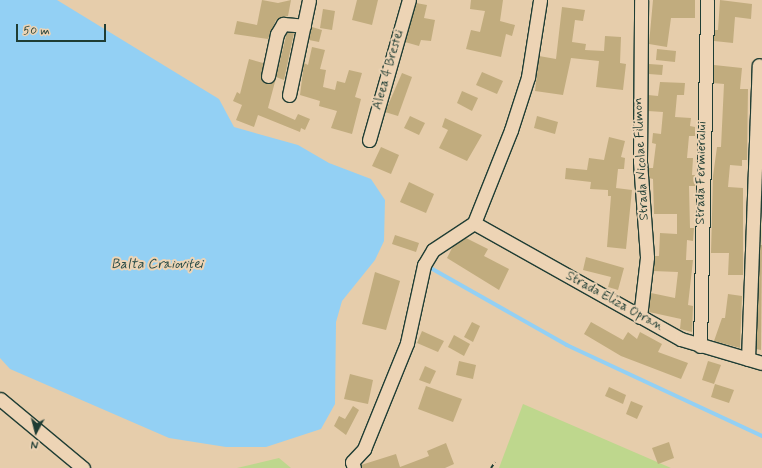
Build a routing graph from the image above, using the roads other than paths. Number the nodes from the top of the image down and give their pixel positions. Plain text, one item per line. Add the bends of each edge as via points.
1 (309, 0) edge
2 (409, 0) edge
3 (540, 0) edge
4 (641, 0) edge
5 (707, 0) edge
6 (304, 26) junction
7 (759, 65) dead end
8 (268, 76) dead end
9 (289, 95) dead end
10 (369, 140) dead end
11 (474, 223) junction
12 (640, 317) junction
13 (700, 346) junction
14 (748, 359) junction
15 (762, 363) edge
16 (0, 399) edge
17 (83, 468) edge
18 (354, 468) edge

1 - 6 street
2 - 10 street, Aleea 4 Brestei
3 - 11 street via 528,77 520,106
4 - 12 street, Strada Nicolae Filimon via 640,153 647,257
5 - 13 street, Strada Fermierului
6 - 8 street via 283,24
6 - 9 street
7 - 14 street
11 - 12 street, Strada Eliza Opran
11 - 18 street via 433,250 424,265 407,343 364,449 352,462
12 - 13 street, Strada Eliza Opran
13 - 14 street, Strada Eliza Opran
14 - 15 street, Strada Eliza Opran
16 - 17 street

